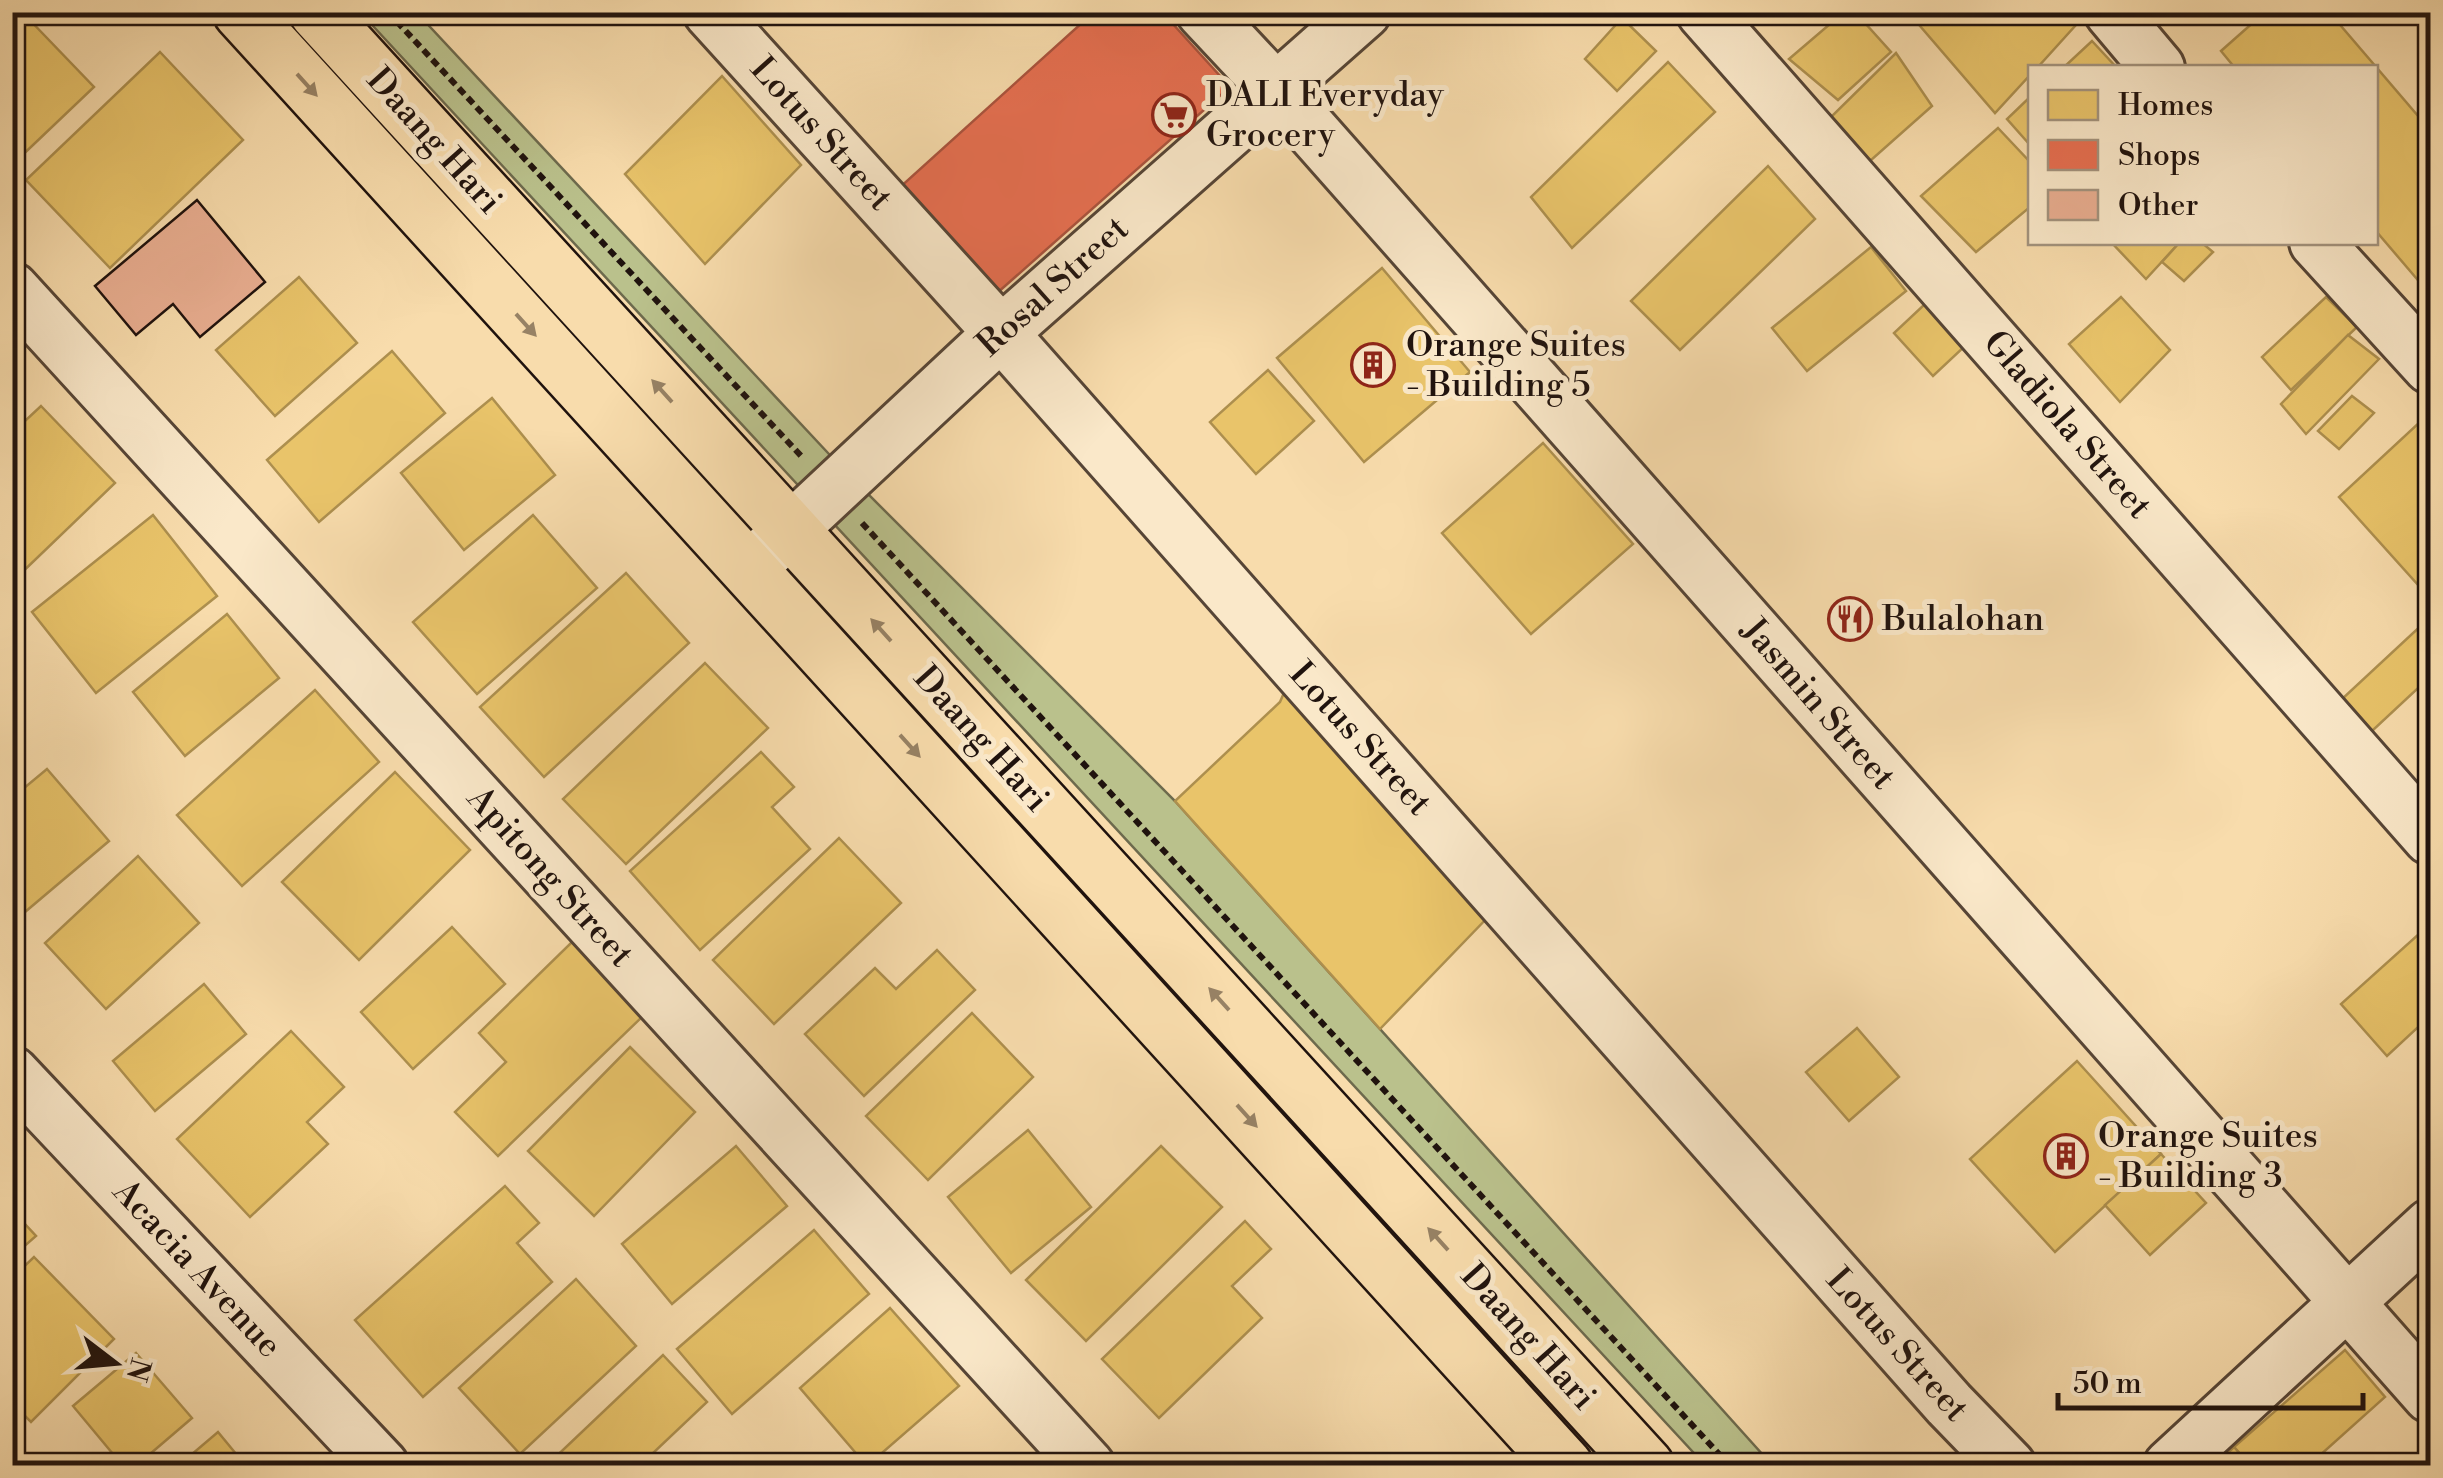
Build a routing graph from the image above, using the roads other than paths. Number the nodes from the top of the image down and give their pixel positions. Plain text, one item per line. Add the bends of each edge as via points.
1 (241, 12) edge
2 (316, 12) edge
3 (710, 12) edge
4 (1203, 12) edge
5 (1364, 12) edge
6 (1703, 12) edge
7 (2110, 12) edge
8 (2155, 65) edge
9 (1276, 90) junction
10 (2319, 245) edge
11 (22, 319) edge
12 (1001, 333) junction
13 (2430, 367) edge
14 (789, 530) junction
15 (749, 570) junction
16 (2430, 838) edge
17 (12, 1073) edge
18 (2430, 1226) edge
19 (2348, 1304) junction
20 (2430, 1396) edge
21 (382, 1466) edge
22 (1088, 1466) edge
23 (1565, 1466) edge
24 (1646, 1466) edge
25 (2009, 1466) edge
26 (2170, 1466) edge

1 -> 15 main road, Daang Hari
14 -> 2 main road, Daang Hari
3 - 12 street, Lotus Street
4 - 9 street, Jasmin Street
5 - 9 street, Rosal Street
6 - 16 street, Gladiola Street
7 - 8 street
9 - 12 street, Rosal Street
9 - 19 street, Jasmin Street
10 - 13 street
11 - 22 street, Apitong Street
12 - 14 street, Rosal Street
12 - 25 street, Lotus Street
14 - 15 street, Rosal Street
24 -> 14 main road, Daang Hari
15 -> 23 main road, Daang Hari
17 - 21 street, Acacia Avenue
18 - 19 street
19 - 20 street, Jasmin Street
19 - 26 street

